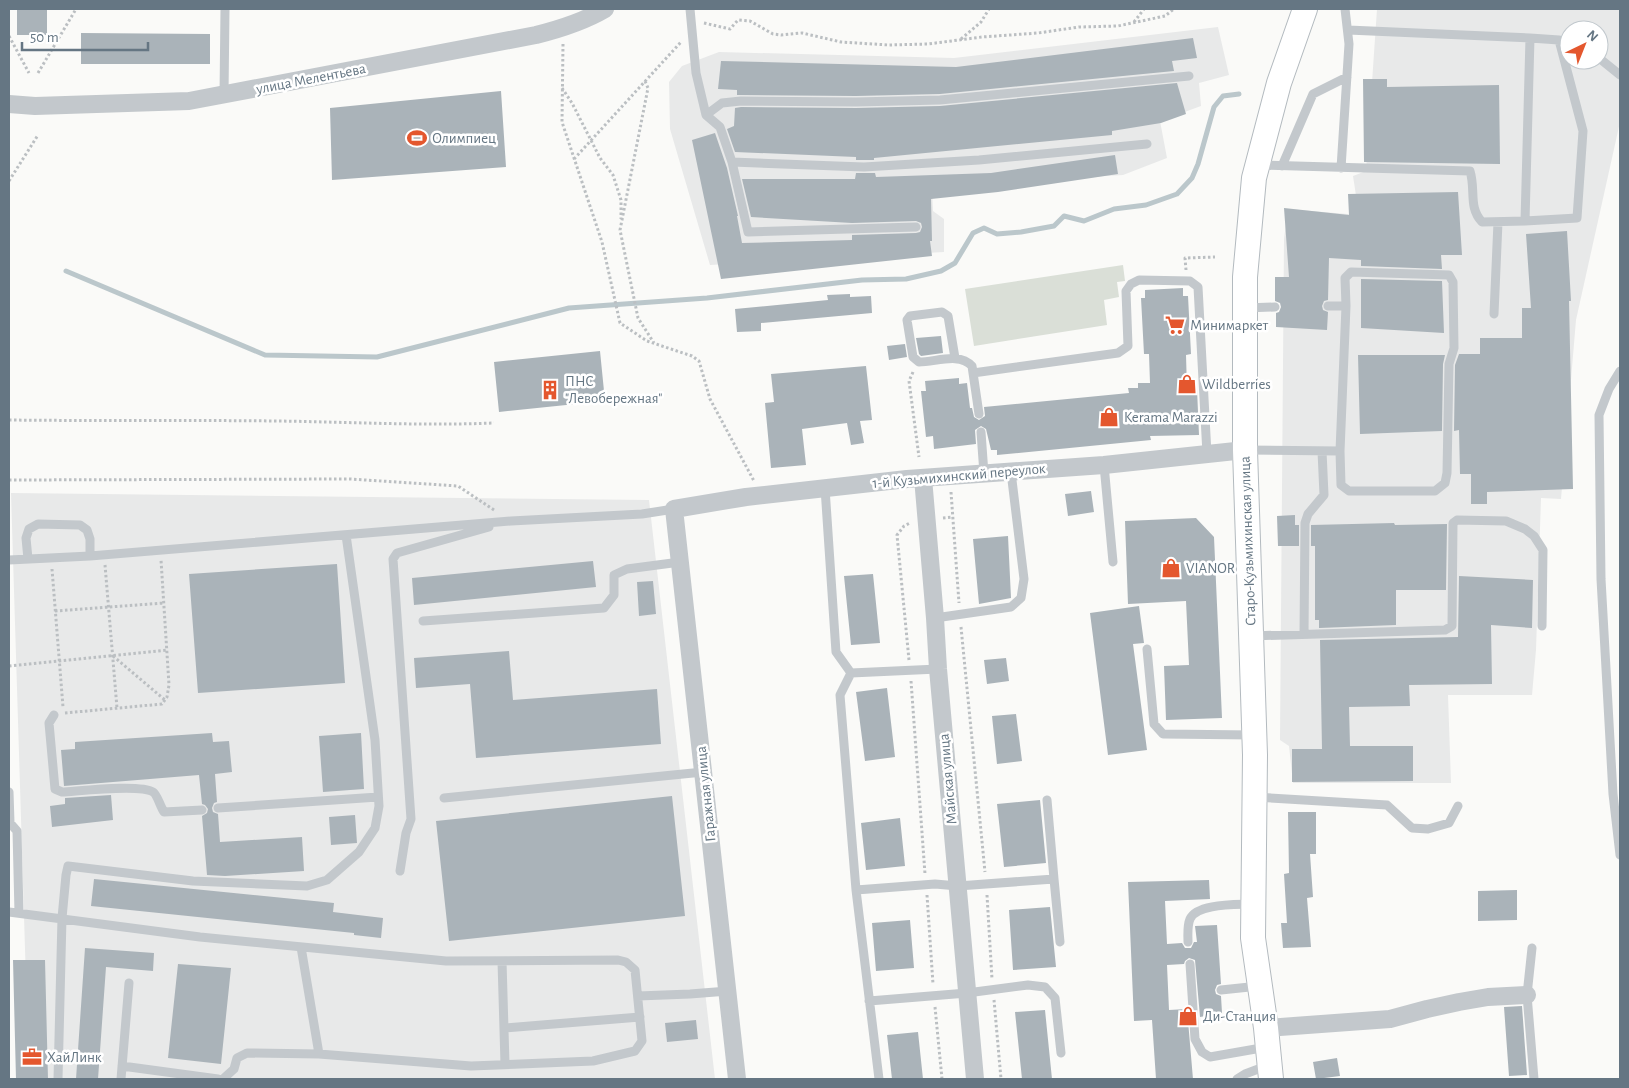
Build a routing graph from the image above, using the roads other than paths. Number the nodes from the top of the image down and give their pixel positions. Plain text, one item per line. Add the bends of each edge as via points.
1 (225, 9) edge
2 (605, 9) edge
3 (690, 9) edge
4 (1305, 9) edge
5 (1345, 9) edge
6 (586, 14) edge
7 (1348, 30) junction
8 (1530, 38) junction
9 (1559, 40) edge
10 (1609, 66) edge
11 (1567, 70) edge
12 (1620, 75) edge
13 (1190, 76) dead end
14 (1347, 77) junction
15 (224, 95) junction
16 (9, 104) edge
17 (706, 115) junction
18 (1147, 144) dead end
19 (732, 162) junction
20 (1258, 165) junction
21 (1282, 166) junction
22 (1342, 168) junction
23 (1524, 221) junction
24 (1498, 222) junction
25 (916, 228) dead end
26 (1328, 306) dead end
27 (1346, 306) junction
28 (1276, 307) dead end
29 (1245, 308) junction
30 (1494, 314) dead end
31 (955, 358) junction
32 (1620, 371) edge
33 (973, 373) junction
34 (980, 414) dead end
35 (981, 432) dead end
36 (1245, 450) junction
37 (1322, 451) junction
38 (1340, 451) junction
39 (1208, 454) junction
40 (1104, 464) junction
41 (1011, 472) junction
42 (984, 474) junction
43 (923, 478) junction
44 (825, 488) junction
45 (674, 509) junction
46 (511, 521) junction
47 (346, 535) junction
48 (90, 556) junction
49 (28, 559) junction
50 (9, 560) edge
51 (680, 562) junction
52 (1113, 562) dead end
53 (935, 618) junction
54 (423, 622) dead end
55 (1542, 626) dead end
56 (1304, 634) junction
57 (1251, 636) junction
58 (1147, 649) dead end
59 (938, 669) junction
60 (851, 673) junction
61 (54, 715) road end
62 (1254, 735) junction
63 (703, 772) junction
64 (9, 792) edge
65 (378, 797) junction
66 (1255, 797) junction
67 (444, 798) dead end
68 (1047, 800) dead end
69 (1458, 806) dead end
70 (218, 808) dead end
71 (202, 810) dead end
72 (1620, 855) edge
73 (400, 871) dead end
74 (1054, 880) junction
75 (958, 886) junction
76 (856, 890) junction
77 (1253, 904) junction
78 (9, 912) edge
79 (19, 913) junction
80 (62, 918) junction
81 (1060, 942) dead end
82 (1188, 942) dead end
83 (301, 947) junction
84 (1532, 948) dead end
85 (502, 961) junction
86 (1190, 964) dead end
87 (129, 983) dead end
88 (1260, 986) junction
89 (1221, 990) dead end
90 (728, 991) junction
91 (967, 993) junction
92 (638, 996) junction
93 (1528, 996) junction
94 (869, 1001) junction
95 (640, 1017) junction
96 (504, 1028) junction
97 (1061, 1053) dead end
98 (319, 1054) junction
99 (1268, 1055) edge
100 (505, 1064) junction
101 (122, 1066) junction
102 (58, 1079) edge
103 (121, 1079) edge
104 (218, 1079) edge
105 (223, 1079) edge
106 (737, 1079) edge
107 (879, 1079) edge
108 (974, 1079) edge
109 (1237, 1079) edge
110 (1534, 1079) edge

1 - 15 lane
2 - 6 street, улица Мелентьева
3 - 17 lane via 696,73
4 - 20 main road, Старо-Кузьмихинская улица via 1279,83
5 - 7 lane
6 - 15 street, улица Мелентьева via 560,29 536,35
7 - 8 lane
7 - 14 lane
8 - 9 lane
8 - 23 lane
10 - 12 lane
11 - 23 lane via 1583,131 1577,218
13 - 17 lane via 940,100 741,101 722,103
14 - 21 lane via 1313,94
14 - 22 lane
15 - 16 street, улица Мелентьева via 189,101
17 - 19 lane via 720,127
18 - 19 lane via 864,167
19 - 25 lane via 748,232
20 - 21 lane
20 - 29 main road, Старо-Кузьмихинская улица via 1254,178
21 - 22 lane
22 - 24 lane via 1470,171 1475,214 1482,222
23 - 24 lane
24 - 30 lane
26 - 27 lane
27 - 38 lane
27 - 38 lane via 1345,278 1351,272 1449,275 1453,282 1454,348 1449,364 1445,483 1435,491 1349,491 1341,485
28 - 29 lane
29 - 36 main road, Старо-Кузьмихинская улица
31 - 31 lane via 919,362 913,357 907,320 910,316 942,312 948,316
31 - 33 lane via 967,360
32 - 72 lane via 1599,415 1601,579 1613,794
33 - 34 lane
33 - 39 lane via 1118,353 1128,346 1126,291 1131,284 1139,280 1190,281 1198,287
35 - 42 lane
36 - 37 lane
36 - 39 street, 1-й Кузьмихинский переулок
36 - 57 main road, Старо-Кузьмихинская улица
37 - 38 lane
37 - 56 lane via 1324,496 1308,514 1305,523
39 - 40 street, 1-й Кузьмихинский переулок
40 - 41 street, 1-й Кузьмихинский переулок
40 - 52 lane
41 - 42 street, 1-й Кузьмихинский переулок
41 - 53 lane via 1024,579 1021,598 1011,607
42 - 43 street, 1-й Кузьмихинский переулок
43 - 44 street, 1-й Кузьмихинский переулок
43 - 53 street, Майская улица
44 - 45 street, 1-й Кузьмихинский переулок
44 - 60 lane via 836,652
45 - 46 lane via 642,514
45 - 51 street, Гаражная улица
46 - 47 lane
46 - 73 lane via 397,553 393,560 411,819
47 - 48 lane
47 - 65 lane via 375,740
48 - 49 lane
48 - 49 lane via 90,539 87,530 80,525 38,524 29,529 26,538
49 - 50 lane
51 - 54 lane via 627,569 614,575 614,595 604,608
51 - 63 street, Гаражная улица
53 - 59 street, Майская улица
55 - 56 lane via 1543,550 1534,536 1506,521 1457,520 1453,523 1452,626 1445,630
56 - 57 lane
57 - 62 main road, Старо-Кузьмихинская улица
58 - 62 lane via 1154,724 1164,734
59 - 60 lane
59 - 75 street, Майская улица
60 - 76 lane via 840,695
61 - 71 lane via 49,723 55,789 62,792 137,788 153,791 164,812
62 - 66 main road, Старо-Кузьмихинская улица
63 - 67 lane
63 - 90 street, Гаражная улица
64 - 79 lane via 10,823 17,831
65 - 70 lane
65 - 80 lane via 375,828 359,852 327,880 307,886 202,881 68,866
66 - 69 lane via 1387,805 1412,828 1428,829 1449,823
66 - 77 main road, Старо-Кузьмихинская улица
68 - 74 lane
74 - 75 lane
74 - 81 lane
75 - 76 lane
75 - 91 street, Майская улица
76 - 94 lane
77 - 82 lane via 1196,911 1190,918
77 - 88 main road, Старо-Кузьмихинская улица via 1253,938
78 - 79 lane
79 - 80 lane
80 - 83 lane
80 - 102 lane
83 - 85 lane via 446,961
83 - 98 lane
84 - 93 lane
85 - 92 lane via 626,962 635,970
85 - 96 lane
86 - 99 lane via 1195,992 1195,1039 1202,1052 1210,1057
87 - 101 lane
88 - 89 lane
88 - 99 main road, Старо-Кузьмихинская улица
90 - 92 lane
90 - 106 street, Гаражная улица
91 - 94 lane
91 - 97 lane via 1028,985 1045,987 1055,998
91 - 108 street, Майская улица
92 - 95 lane
93 - 99 street via 1488,997 1427,1009
93 - 110 lane
94 - 107 lane
95 - 96 lane
95 - 100 lane via 642,1041 635,1052 593,1061
96 - 100 lane
98 - 100 lane via 470,1066
98 - 105 lane via 247,1053 237,1058 234,1069
99 - 109 lane
101 - 103 lane
101 - 104 lane

